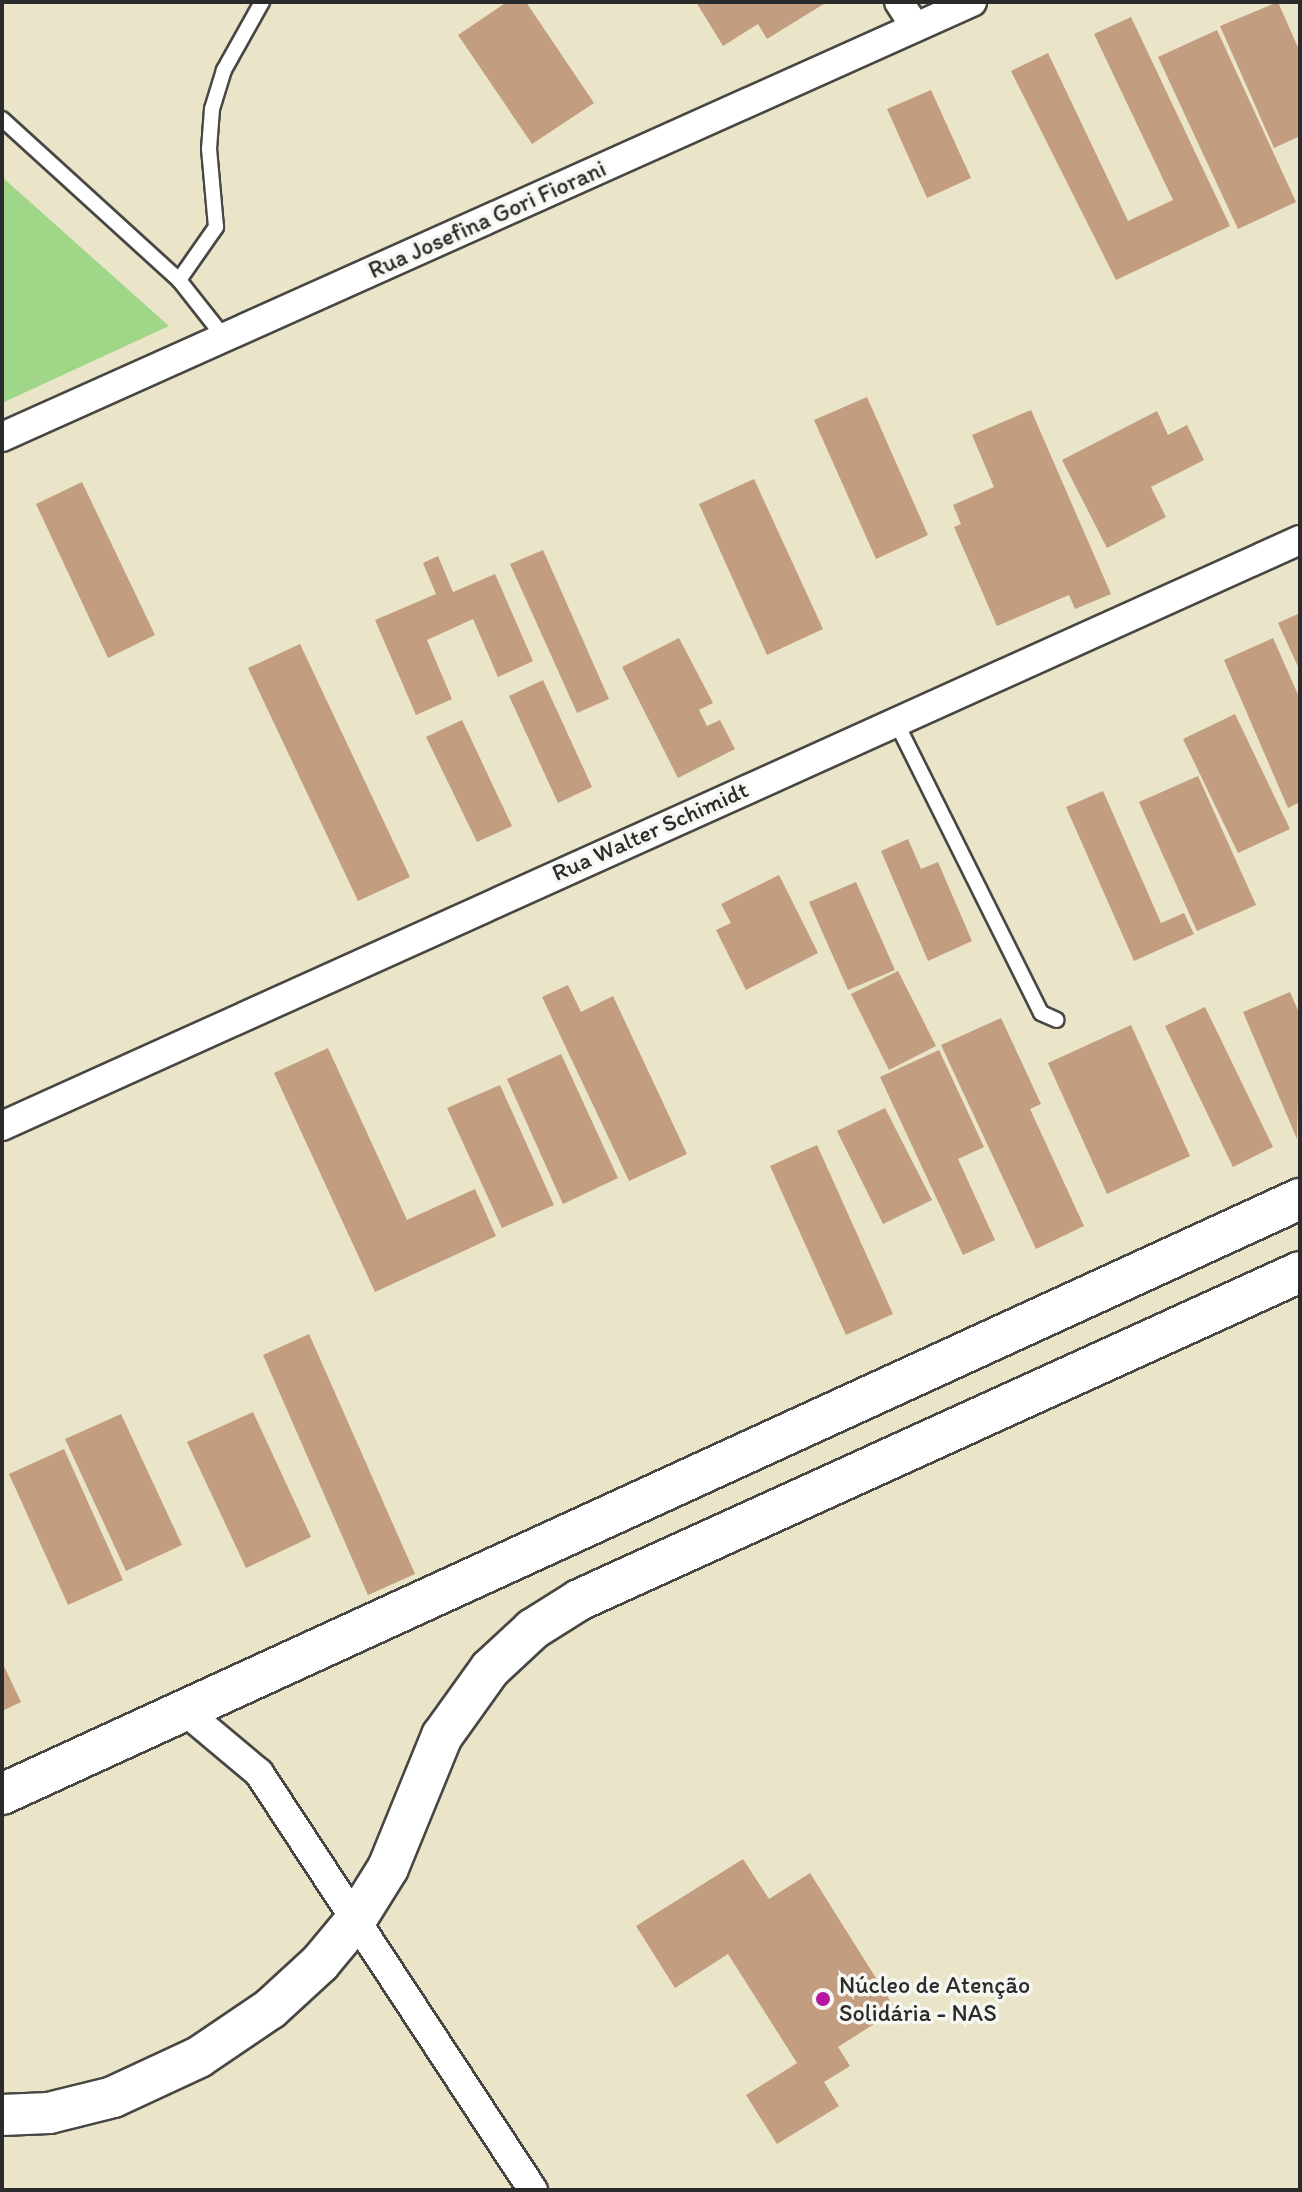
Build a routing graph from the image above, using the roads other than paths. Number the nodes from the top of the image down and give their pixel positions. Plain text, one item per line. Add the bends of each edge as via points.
1 (262, 2) edge
2 (899, 2) edge
3 (972, 2) edge
4 (915, 27) junction
5 (2, 119) edge
6 (179, 280) junction
7 (224, 337) junction
8 (2, 437) edge
9 (1300, 540) edge
10 (894, 720) junction
11 (1057, 1020) dead end
12 (2, 1126) edge
13 (1300, 1199) edge
14 (1300, 1272) edge
15 (185, 1711) junction
16 (2, 1794) edge
17 (355, 1921) junction
18 (2, 2115) edge
19 (533, 2190) edge

1 - 6 lane via 224,70 212,109 209,149 216,227
2 - 4 street
3 - 4 street, Rua Josefina Gori Fiorani
4 - 7 street, Rua Josefina Gori Fiorani
5 - 6 lane
6 - 7 lane
7 - 8 street, Rua Josefina Gori Fiorani
9 - 10 street, Rua Walter Schimidt
10 - 11 lane via 1041,1013
10 - 12 street, Rua Walter Schimidt
13 - 15 street
14 - 17 street via 579,1600 533,1629 490,1669 442,1736 388,1868
15 - 16 street
15 - 17 street via 259,1773
17 - 18 street via 320,1963 270,2009 199,2057 113,2097 49,2113
17 - 19 street

